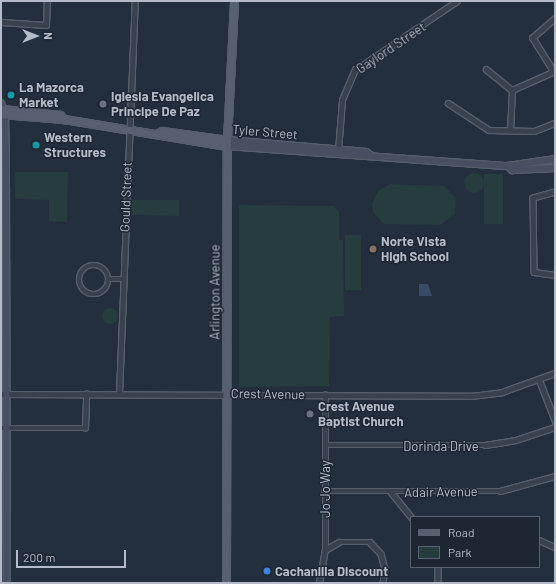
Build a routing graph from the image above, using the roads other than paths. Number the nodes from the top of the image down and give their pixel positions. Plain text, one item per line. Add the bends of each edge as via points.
1 (47, 1) edge
2 (135, 1) edge
3 (234, 1) edge
4 (457, 1) edge
5 (555, 18) edge
6 (1, 22) edge
7 (486, 69) dead end
8 (554, 71) edge
9 (512, 90) junction
10 (448, 103) dead end
11 (2, 110) edge
12 (555, 123) edge
13 (129, 130) junction
14 (510, 131) junction
15 (228, 143) junction
16 (338, 152) junction
17 (555, 159) edge
18 (508, 166) junction
19 (555, 168) edge
20 (555, 192) edge
21 (555, 275) edge
22 (110, 281) junction
23 (123, 281) junction
24 (4, 286) edge
25 (555, 373) edge
26 (539, 379) junction
27 (1, 394) edge
28 (9, 394) junction
29 (86, 394) junction
30 (119, 394) junction
31 (226, 394) junction
32 (325, 395) junction
33 (555, 420) edge
34 (555, 427) edge
35 (1, 428) edge
36 (8, 428) junction
37 (325, 445) junction
38 (555, 476) edge
39 (1, 483) edge
40 (8, 483) junction
41 (324, 491) junction
42 (391, 492) junction
43 (410, 516) edge
44 (4, 538) edge
45 (540, 540) edge
46 (555, 547) edge
47 (325, 550) junction
48 (438, 568) edge
49 (7, 583) edge
50 (226, 583) edge
51 (319, 583) edge
52 (383, 583) edge
53 (438, 583) edge

1 - 6 street via 46,25
2 - 13 street, Gould Street
3 - 15 main road, Arlington Avenue
4 - 16 street, Gaylord Street via 435,19 355,70 342,100
5 - 8 street via 532,38
7 - 9 street
8 - 9 street
9 - 14 street
10 - 14 street via 489,130
11 - 13 main road, Tyler Street via 60,115 64,119
11 - 24 street
12 - 14 street via 534,131
13 - 15 main road, Tyler Street
13 - 23 street, Gould Street
15 - 16 street, Tyler Street
15 - 31 main road, Arlington Avenue
16 - 18 street, Tyler Street
17 - 18 street, Tyler Street
18 - 19 street, Tyler Street via 512,170
20 - 21 street via 532,198 534,272
22 - 22 street via 108,291 81,291 80,270 108,270
22 - 23 street
23 - 30 street, Gould Street
24 - 28 street
25 - 26 street, Crest Avenue
26 - 32 street, Crest Avenue via 480,396
26 - 33 street
27 - 28 street, Crest Avenue
28 - 29 street, Crest Avenue
28 - 36 street
29 - 30 street, Crest Avenue
29 - 36 street via 85,428
30 - 31 street, Crest Avenue
31 - 32 street, Crest Avenue
31 - 50 main road, Arlington Avenue
32 - 37 street, Jo Jo Way
34 - 37 street, Dorinda Drive via 516,440 485,446
35 - 36 street
36 - 40 street
37 - 41 street, Jo Jo Way
38 - 42 street, Adair Avenue via 500,491
39 - 40 street
40 - 44 street
41 - 42 street, Adair Avenue
41 - 47 street, Jo Jo Way
42 - 43 street
44 - 49 street
45 - 46 street
47 - 51 street, Jo Jo Way
47 - 52 street via 339,542 370,542 381,554 385,569
48 - 53 street

